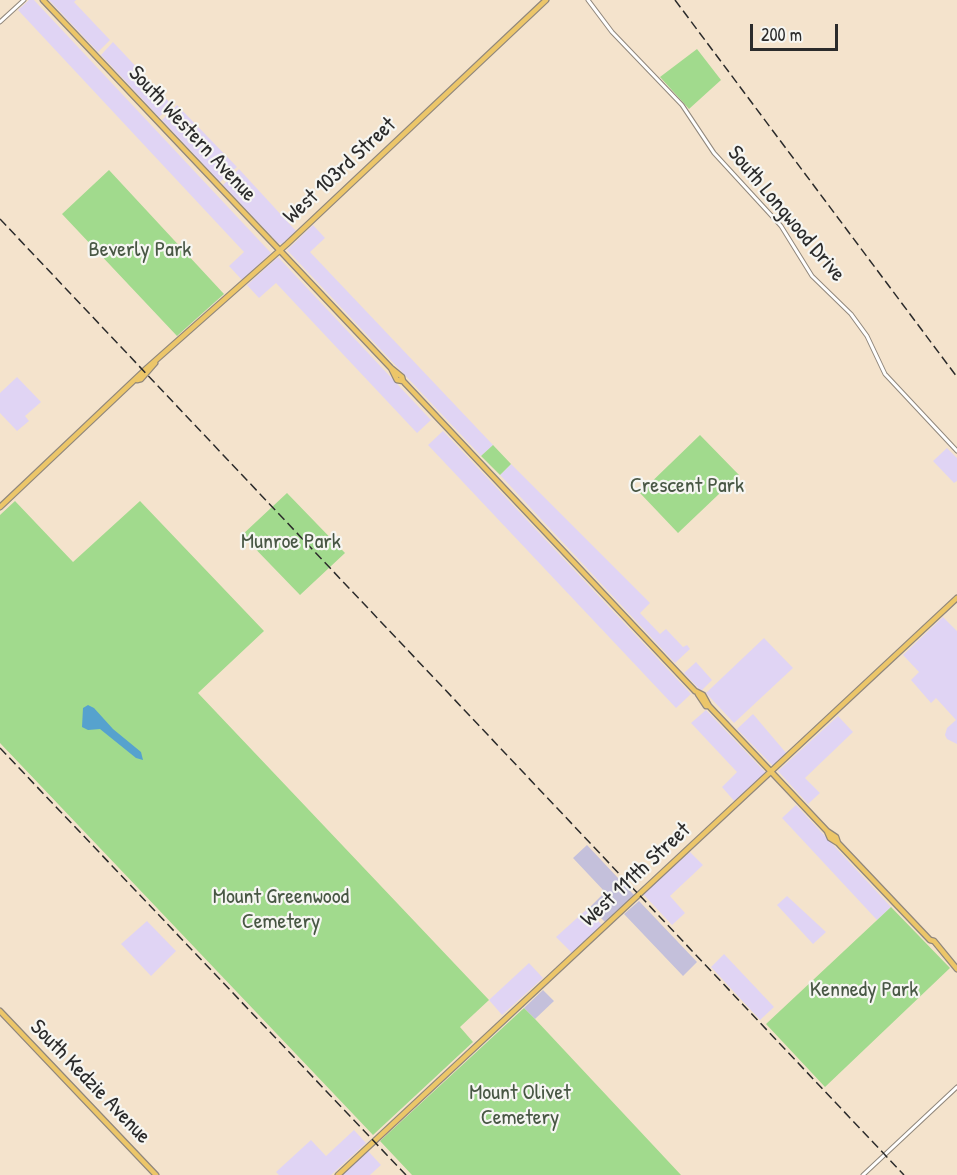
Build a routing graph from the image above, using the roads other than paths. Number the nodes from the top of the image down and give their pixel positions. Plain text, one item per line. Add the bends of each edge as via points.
1 (24, 0) edge
2 (43, 0) edge
3 (546, 0) edge
4 (588, 0) edge
5 (0, 22) edge
6 (279, 251) junction
7 (957, 451) edge
8 (0, 507) edge
9 (957, 598) edge
10 (771, 772) junction
11 (957, 969) edge
12 (0, 1011) edge
13 (957, 1087) edge
14 (156, 1175) edge
15 (338, 1175) edge
16 (862, 1175) edge

1 - 5 street
2 - 6 main road, South Western Avenue
3 - 6 main road, West 103rd Street
4 - 7 street, South Longwood Drive via 614,34 682,105 714,153 781,226 812,276 851,314 867,336 885,374
6 - 8 main road, West 103rd Street
6 - 10 main road, South Western Avenue via 703,695
9 - 10 main road, West 111th Street
10 - 11 main road, South Western Avenue
10 - 15 main road, West 111th Street
12 - 14 main road, South Kedzie Avenue
13 - 16 street

